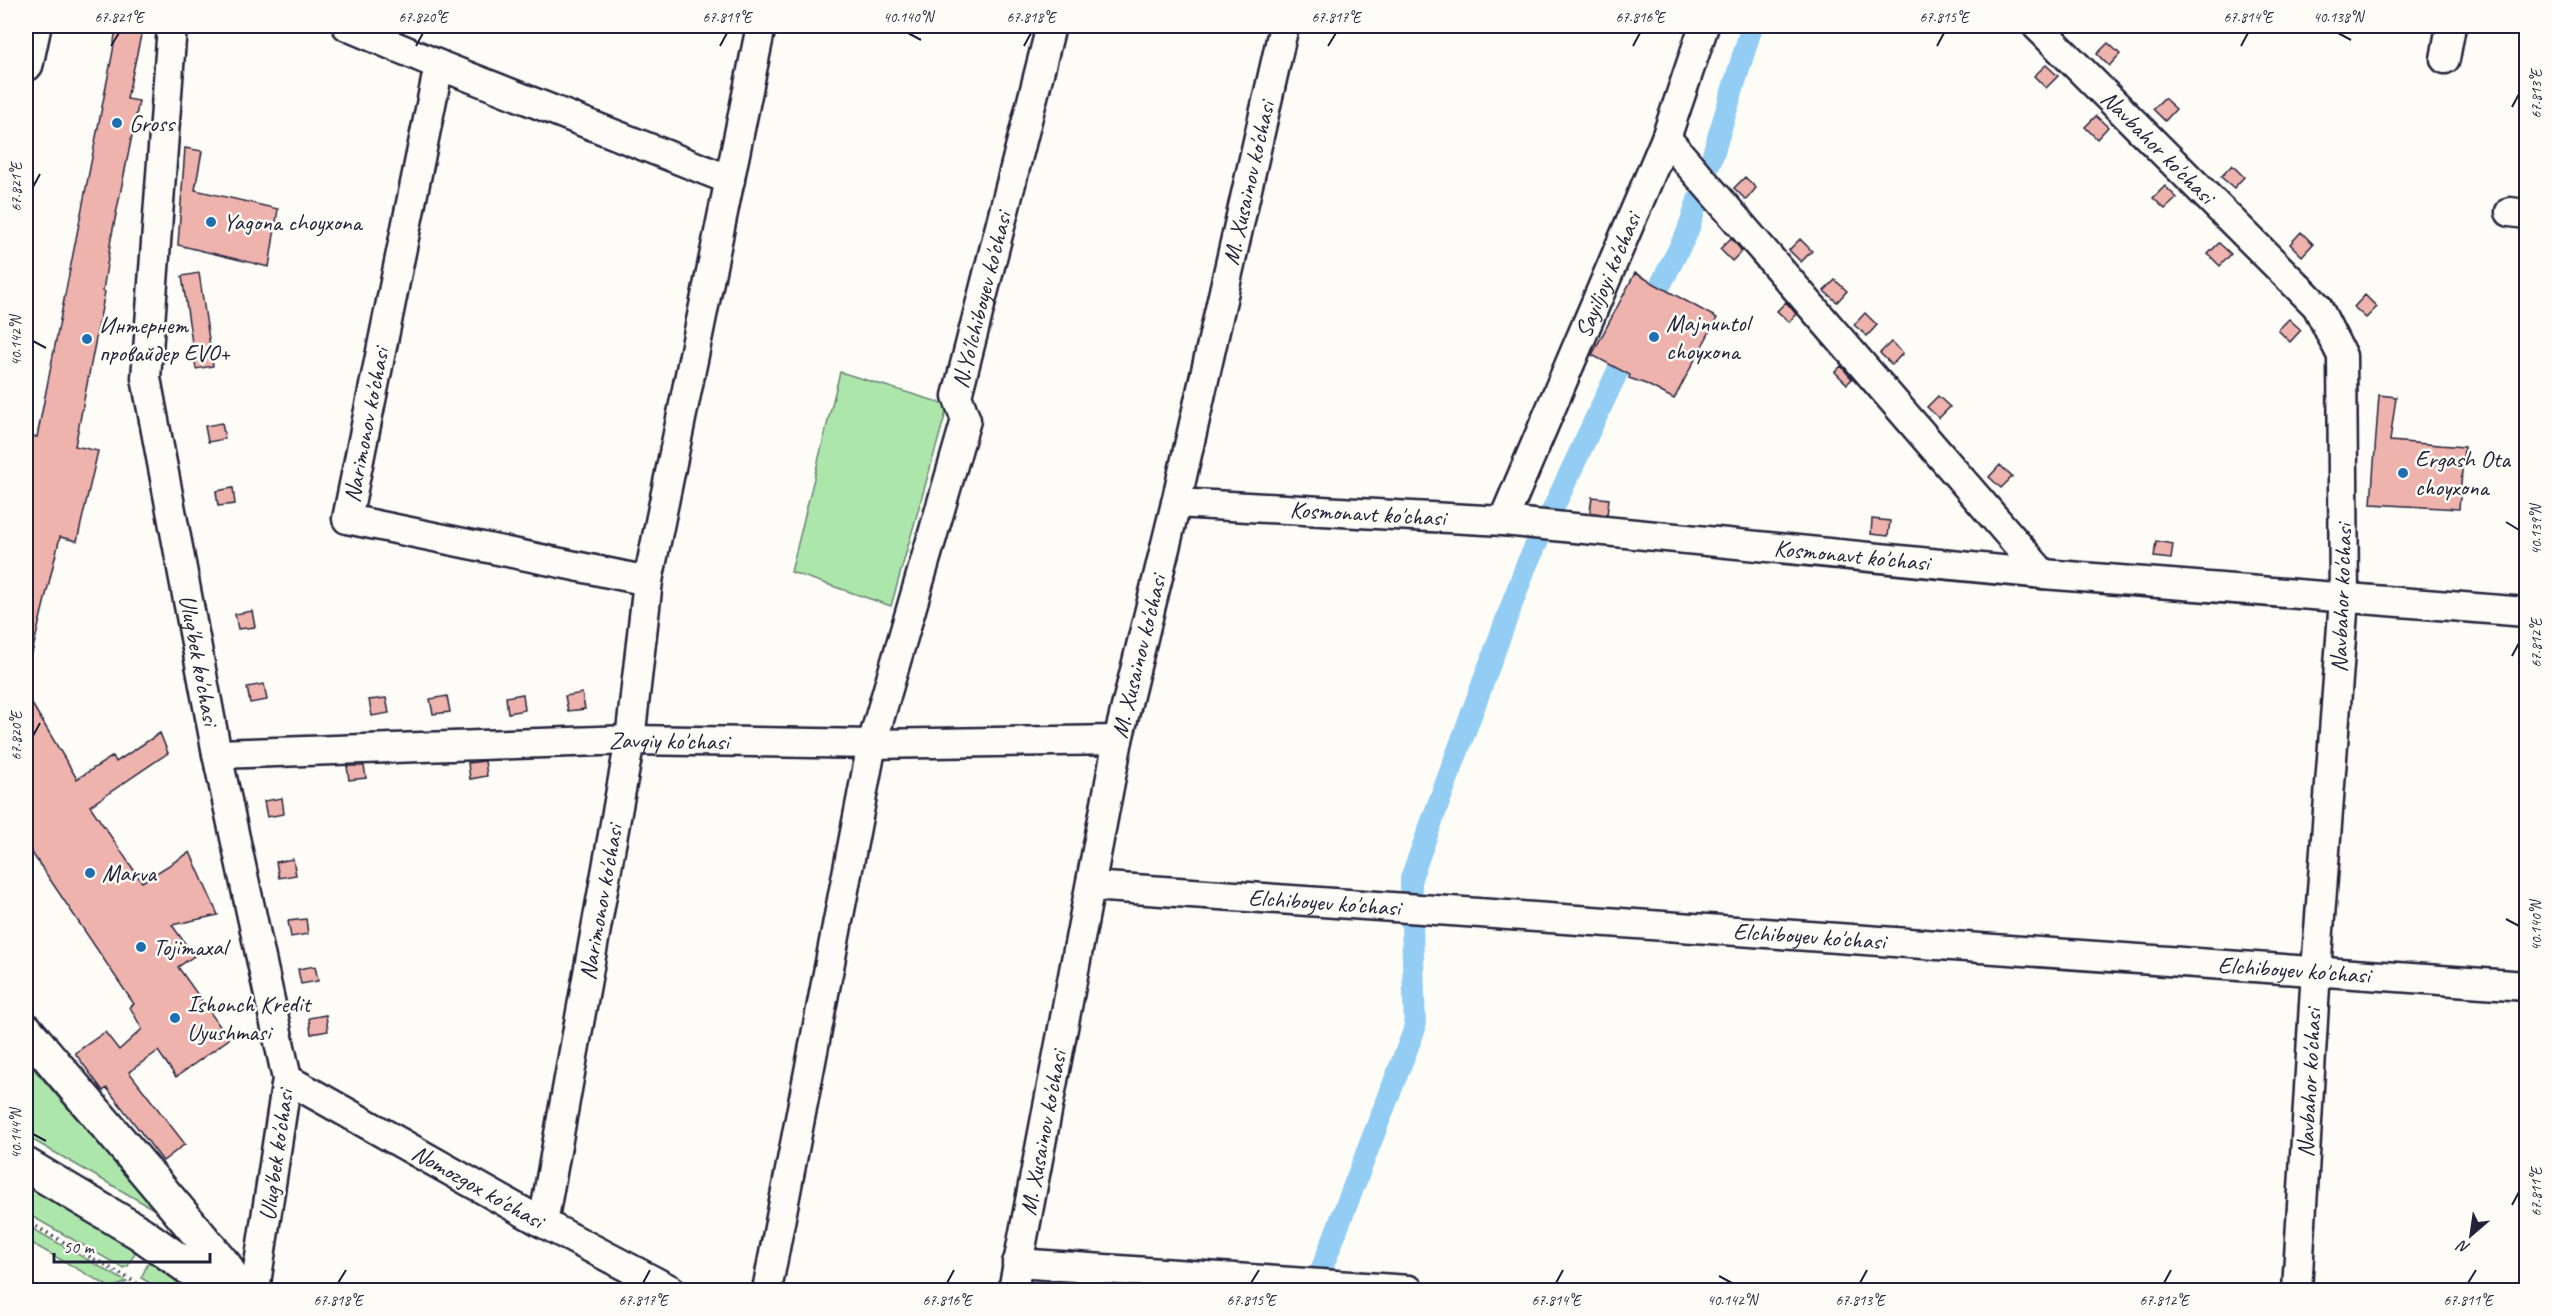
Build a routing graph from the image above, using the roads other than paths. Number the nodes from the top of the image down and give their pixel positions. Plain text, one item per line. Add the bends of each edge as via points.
1 (34, 26) edge
2 (172, 26) edge
3 (347, 26) edge
4 (761, 26) edge
5 (1051, 26) edge
6 (1284, 26) edge
7 (1704, 26) edge
8 (2037, 26) edge
9 (2451, 26) edge
10 (2445, 58) dead end
11 (26, 64) edge
12 (439, 65) junction
13 (1666, 138) junction
14 (730, 180) junction
15 (1176, 503) junction
16 (1504, 522) junction
17 (2043, 574) junction
18 (648, 581) junction
19 (2344, 599) junction
20 (2526, 612) edge
21 (630, 740) junction
22 (1118, 740) junction
23 (872, 744) junction
24 (217, 754) junction
25 (1091, 886) junction
26 (2316, 970) junction
27 (2526, 986) edge
28 (26, 1030) edge
29 (287, 1079) junction
30 (26, 1165) edge
31 (543, 1223) junction
32 (1017, 1263) junction
33 (220, 1290) edge
34 (238, 1290) edge
35 (255, 1290) edge
36 (671, 1290) edge
37 (767, 1290) edge
38 (1013, 1290) edge
39 (1409, 1290) edge
40 (2297, 1290) edge

1 - 11 main road
2 - 24 street, Ulug'bek ko'chasi via 146,378
3 - 12 street
4 - 14 street, Narimonov ko'chasi
5 - 23 street, N.Yo'lchiboyev ko'chasi via 957,396 966,420
6 - 15 street, M. Xusainov ko'chasi
7 - 13 street, Sayiljoyi ko'chasi
8 - 19 street, Navbahor ko'chasi via 2317,306 2342,356
9 - 10 street
12 - 14 street
12 - 18 street, Narimonov ko'chasi via 347,519
13 - 16 street, Sayiljoyi ko'chasi
13 - 17 street
14 - 18 street, Narimonov ko'chasi
15 - 16 street, Kosmonavt ko'chasi
15 - 22 street, M. Xusainov ko'chasi
16 - 17 street, Kosmonavt ko'chasi
17 - 19 street, Kosmonavt ko'chasi
18 - 21 street, Narimonov ko'chasi
19 - 20 street, Kosmonavt ko'chasi
19 - 26 street, Navbahor ko'chasi
21 - 23 street, Zavqiy ko'chasi
21 - 24 street, Zavqiy ko'chasi
21 - 31 street, Narimonov ko'chasi
22 - 23 street, Zavqiy ko'chasi
22 - 25 street, M. Xusainov ko'chasi
23 - 37 street
24 - 29 street, Ulug'bek ko'chasi
25 - 26 street, Elchiboyev ko'chasi
25 - 32 street, M. Xusainov ko'chasi
26 - 27 street, Elchiboyev ko'chasi
26 - 40 street, Navbahor ko'chasi
28 - 34 main road via 225,1266
29 - 31 street, Nomozgox ko'chasi
29 - 35 street, Ulug'bek ko'chasi
30 - 33 main road via 140,1233
31 - 36 street, Nomozgox ko'chasi
32 - 38 street, M. Xusainov ko'chasi
32 - 39 street

